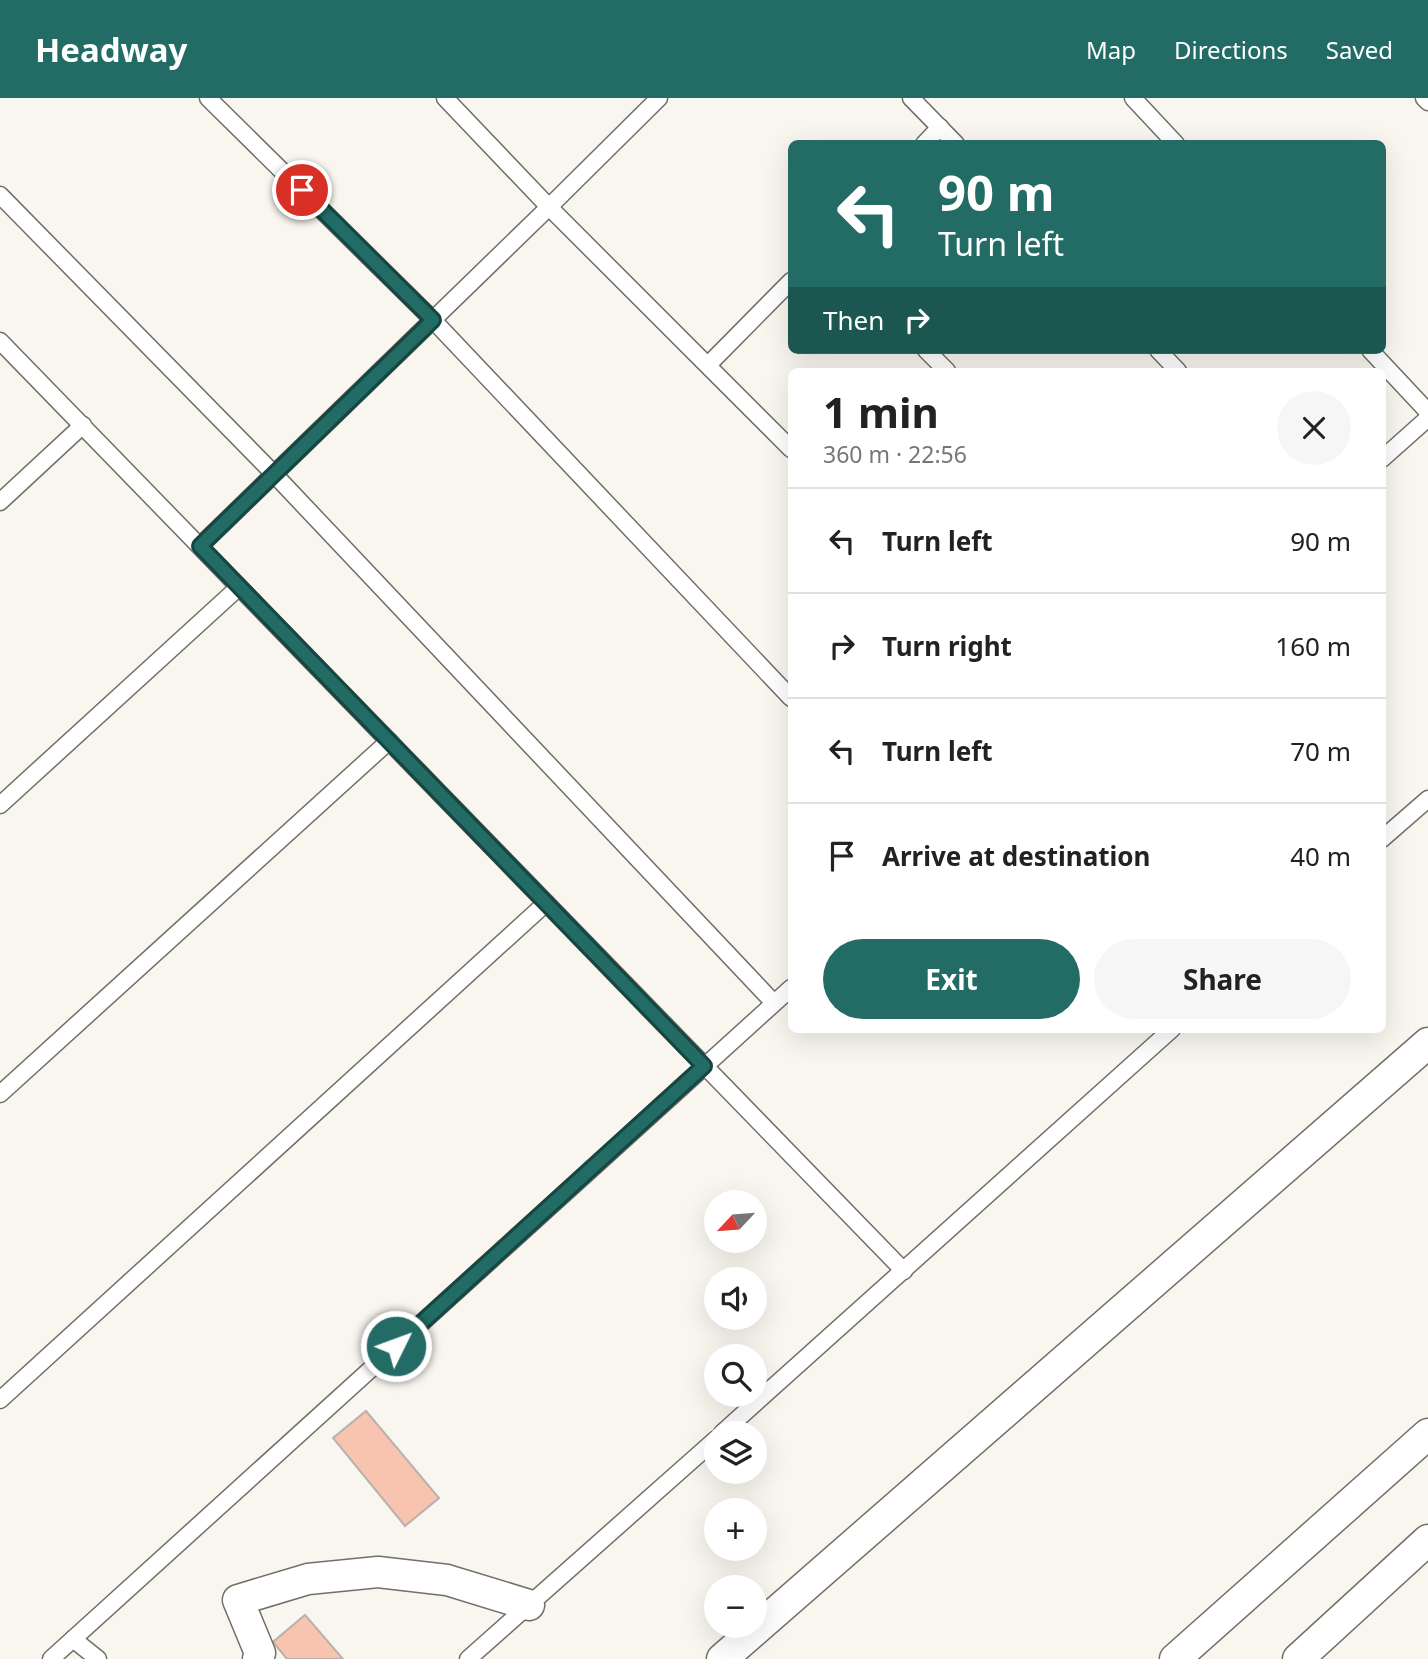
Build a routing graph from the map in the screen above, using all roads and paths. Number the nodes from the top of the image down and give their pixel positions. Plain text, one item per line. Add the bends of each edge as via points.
1 (208, 98) edge
2 (444, 98) edge
3 (658, 98) edge
4 (911, 98) edge
5 (1133, 98) edge
6 (1424, 98) edge
7 (1428, 102) edge
8 (940, 127) junction
9 (928, 140) edge
10 (952, 140) edge
11 (1172, 140) edge
12 (0, 195) edge
13 (549, 207) junction
14 (788, 284) edge
15 (433, 320) junction
16 (0, 341) edge
17 (930, 354) edge
18 (1162, 354) edge
19 (1374, 354) edge
20 (708, 365) junction
21 (944, 368) edge
22 (1175, 368) edge
23 (1428, 412) edge
24 (1428, 418) edge
25 (83, 425) junction
26 (788, 446) edge
27 (1386, 455) edge
28 (274, 474) junction
29 (0, 502) edge
30 (200, 546) junction
31 (239, 587) junction
32 (788, 695) edge
33 (389, 741) junction
34 (1428, 799) edge
35 (0, 805) edge
36 (1386, 836) edge
37 (546, 902) junction
38 (788, 991) edge
39 (774, 1003) junction
40 (1168, 1033) edge
41 (1428, 1043) edge
42 (704, 1066) junction
43 (0, 1094) edge
44 (904, 1271) junction
45 (0, 1400) edge
46 (735, 1421) edge
47 (1428, 1434) edge
48 (704, 1450) edge
49 (1428, 1540) edge
50 (529, 1605) junction
51 (73, 1639) junction
52 (51, 1659) edge
53 (97, 1659) edge
54 (258, 1659) edge
55 (468, 1659) edge
56 (722, 1659) edge
57 (1175, 1659) edge
58 (1298, 1659) edge

1 - 15 lane
2 - 13 lane
3 - 13 lane
4 - 8 lane
5 - 11 lane
6 - 7 lane
8 - 9 lane
8 - 10 lane
12 - 28 lane
13 - 15 lane
13 - 20 lane
14 - 20 lane
15 - 28 lane
15 - 32 lane
16 - 25 lane
17 - 21 lane
18 - 22 lane
19 - 23 lane
20 - 26 lane
24 - 27 lane
25 - 29 lane
25 - 30 lane
28 - 30 lane
28 - 39 lane
30 - 31 lane
31 - 33 lane
31 - 35 lane
33 - 37 lane
33 - 43 lane
34 - 36 lane
37 - 42 lane
37 - 45 lane
38 - 39 lane
39 - 42 lane
40 - 44 lane
41 - 56 street
42 - 44 lane
42 - 51 lane
44 - 46 lane
47 - 57 street
48 - 50 lane
49 - 58 street
50 - 54 street via 447,1580 378,1572 308,1579 238,1600 260,1653
50 - 55 lane
51 - 52 lane
51 - 53 lane

